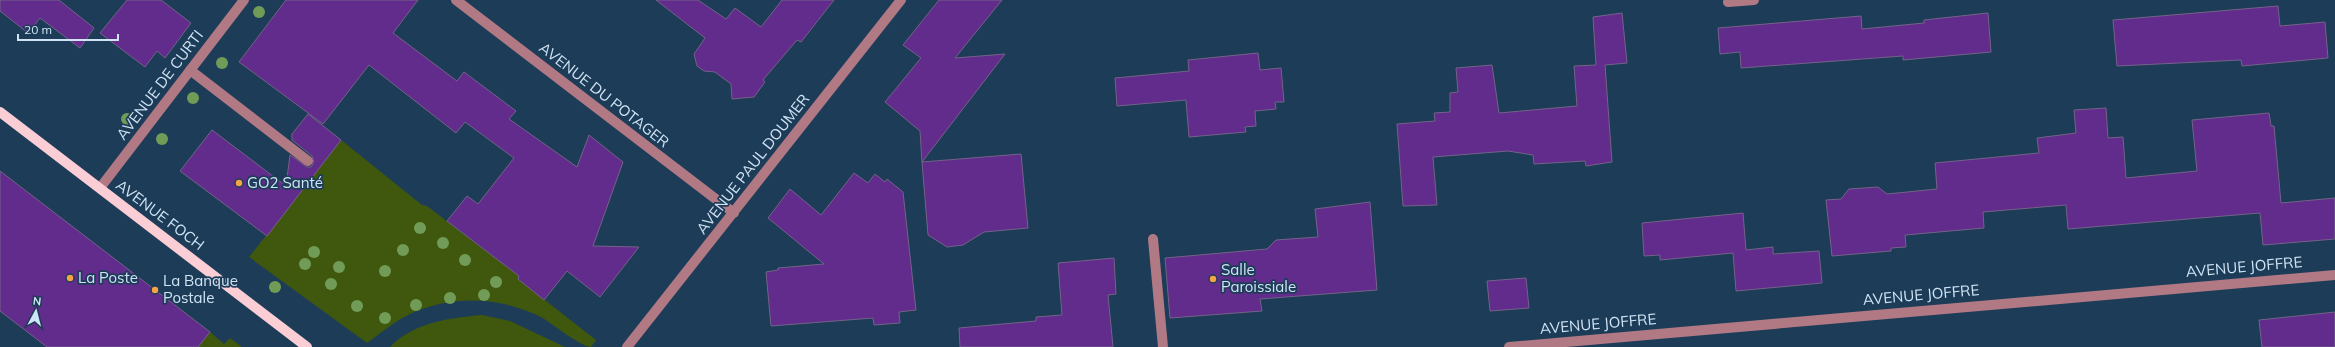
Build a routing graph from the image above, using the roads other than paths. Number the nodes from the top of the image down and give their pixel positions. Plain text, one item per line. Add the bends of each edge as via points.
1 (244, 0) edge
2 (456, 0) edge
3 (901, 0) edge
4 (1754, 0) edge
5 (1728, 2) dead end
6 (190, 70) junction
7 (0, 112) edge
8 (308, 161) dead end
9 (100, 188) junction
10 (734, 213) junction
11 (1154, 239) dead end
12 (2335, 275) edge
13 (304, 344) edge
14 (314, 347) edge
15 (627, 347) edge
16 (1163, 347) edge
17 (1509, 347) edge

1 - 6 street, AVENUE DE CURTI
2 - 10 street, AVENUE DU POTAGER
3 - 10 street, AVENUE PAUL DOUMER
4 - 5 street
6 - 8 street
6 - 9 street, AVENUE DE CURTI
7 - 9 main road, AVENUE FOCH
9 - 13 main road, AVENUE FOCH
10 - 15 street, AVENUE PAUL DOUMER
11 - 16 street
12 - 17 street, AVENUE JOFFRE
13 - 14 main road, AVENUE FOCH

